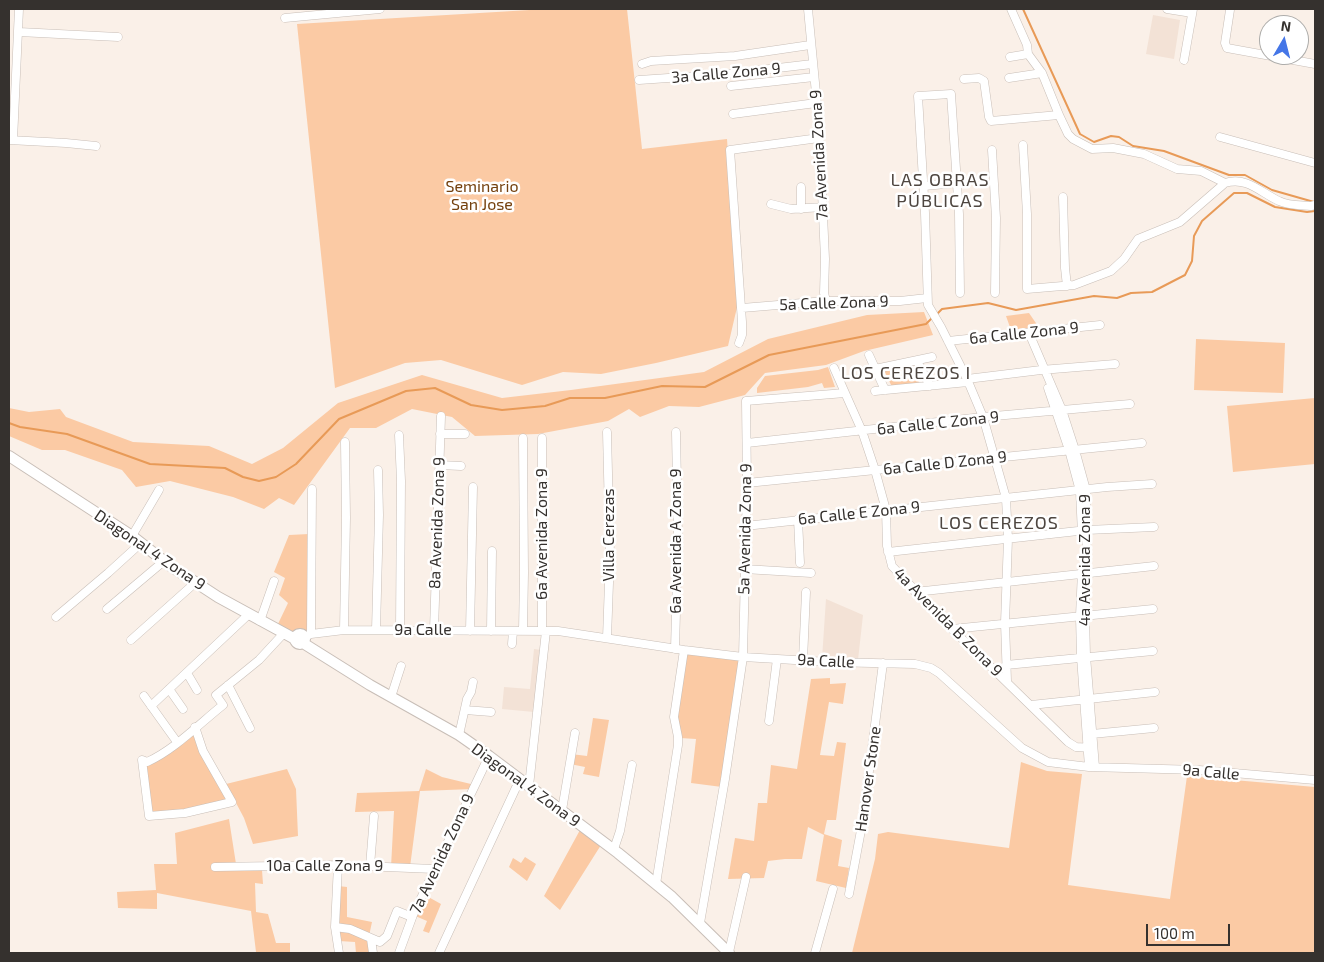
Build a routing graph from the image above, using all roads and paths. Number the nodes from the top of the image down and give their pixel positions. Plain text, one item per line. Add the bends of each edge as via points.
1 (19, 9) edge
2 (365, 9) edge
3 (380, 9) edge
4 (808, 9) edge
5 (1011, 9) edge
6 (1168, 9) edge
7 (1230, 10) dead end
8 (1192, 11) edge
9 (285, 18) dead end
10 (18, 32) junction
11 (118, 37) dead end
12 (810, 45) junction
13 (1028, 54) junction
14 (1010, 57) dead end
15 (1184, 60) dead end
16 (642, 64) dead end
17 (812, 64) junction
18 (1315, 64) edge
19 (1042, 73) junction
20 (814, 77) junction
21 (1009, 78) dead end
22 (964, 79) dead end
23 (639, 80) dead end
24 (731, 86) dead end
25 (816, 103) junction
26 (733, 114) dead end
27 (1059, 115) junction
28 (1220, 137) dead end
29 (819, 138) junction
30 (11, 140) edge
31 (96, 146) dead end
32 (1023, 146) dead end
33 (992, 150) dead end
34 (1315, 163) edge
35 (1225, 183) junction
36 (957, 184) junction
37 (924, 186) junction
38 (801, 187) dead end
39 (1063, 197) dead end
40 (771, 204) dead end
41 (1315, 204) edge
42 (822, 207) junction
43 (801, 209) junction
44 (1067, 286) junction
45 (960, 293) dead end
46 (995, 293) dead end
47 (826, 301) junction
48 (927, 302) junction
49 (742, 308) junction
50 (1100, 325) dead end
51 (1026, 334) junction
52 (948, 341) junction
53 (739, 342) dead end
54 (869, 355) dead end
55 (932, 357) dead end
56 (917, 361) junction
57 (1115, 364) dead end
58 (834, 368) dead end
59 (875, 369) junction
60 (1043, 371) junction
61 (967, 381) junction
62 (930, 386) junction
63 (885, 390) junction
64 (875, 391) dead end
65 (845, 393) junction
66 (1130, 404) dead end
67 (1059, 410) junction
68 (441, 416) dead end
69 (983, 417) junction
70 (862, 431) junction
71 (607, 432) dead end
72 (676, 432) dead end
73 (440, 434) junction
74 (465, 434) dead end
75 (398, 435) dead end
76 (523, 438) dead end
77 (542, 438) dead end
78 (344, 442) dead end
79 (747, 443) junction
80 (1142, 443) dead end
81 (1072, 450) junction
82 (9, 456) edge
83 (995, 457) junction
84 (9, 461) edge
85 (21, 465) junction
86 (439, 466) junction
87 (461, 466) dead end
88 (378, 470) dead end
89 (875, 470) junction
90 (747, 483) junction
91 (1152, 484) dead end
92 (473, 487) dead end
93 (312, 489) dead end
94 (158, 490) dead end
95 (1083, 490) junction
96 (1006, 498) junction
97 (886, 510) junction
98 (798, 520) junction
99 (745, 526) junction
100 (1154, 527) dead end
101 (1085, 531) junction
102 (1008, 539) junction
103 (136, 540) junction
104 (492, 551) dead end
105 (888, 552) junction
106 (164, 561) junction
107 (800, 563) dead end
108 (1154, 566) dead end
109 (744, 569) junction
110 (811, 573) dead end
111 (1084, 573) junction
112 (274, 581) dead end
113 (1007, 581) junction
114 (196, 582) junction
115 (806, 592) dead end
116 (915, 592) junction
117 (1153, 609) dead end
118 (107, 610) dead end
119 (249, 614) junction
120 (1083, 615) junction
121 (56, 617) dead end
122 (260, 621) junction
123 (1005, 623) junction
124 (952, 629) junction
125 (344, 630) junction
126 (376, 630) junction
127 (400, 630) junction
128 (434, 630) junction
129 (470, 631) junction
130 (491, 631) junction
131 (513, 631) junction
132 (523, 631) junction
133 (544, 631) junction
134 (284, 633) junction
135 (303, 638) junction
136 (607, 638) junction
137 (131, 640) dead end
138 (512, 644) dead end
139 (675, 649) junction
140 (684, 650) junction
141 (1153, 651) dead end
142 (743, 657) junction
143 (1084, 657) junction
144 (777, 658) junction
145 (803, 660) junction
146 (883, 663) junction
147 (1006, 665) junction
148 (401, 666) dead end
149 (186, 673) junction
150 (1007, 681) junction
151 (472, 682) dead end
152 (228, 685) junction
153 (169, 690) junction
154 (197, 690) dead end
155 (1155, 692) dead end
156 (144, 696) dead end
157 (391, 697) junction
158 (1086, 700) junction
159 (1031, 705) junction
160 (151, 706) junction
161 (184, 709) dead end
162 (465, 710) junction
163 (491, 712) dead end
164 (769, 722) dead end
165 (195, 727) junction
166 (250, 728) dead end
167 (1154, 728) dead end
168 (575, 733) dead end
169 (1092, 734) junction
170 (459, 735) junction
171 (177, 742) junction
172 (1091, 748) junction
173 (489, 756) junction
174 (632, 765) dead end
175 (1092, 767) junction
176 (520, 779) junction
177 (1315, 780) edge
178 (529, 786) junction
179 (562, 810) junction
180 (374, 816) dead end
181 (614, 850) junction
182 (338, 865) junction
183 (215, 866) dead end
184 (370, 866) junction
185 (434, 869) junction
186 (746, 877) dead end
187 (656, 884) junction
188 (833, 890) dead end
189 (849, 894) dead end
190 (412, 917) junction
191 (700, 923) junction
192 (335, 927) junction
193 (371, 939) junction
194 (339, 953) edge
195 (373, 953) edge
196 (399, 953) edge
197 (439, 953) edge
198 (729, 953) edge
199 (815, 953) edge

1 - 10 street
2 - 3 street
2 - 9 street
4 - 12 street, 7a Avenida Zona 9
5 - 13 street
6 - 8 street
7 - 18 street via 1225,44 1228,48
8 - 15 street
10 - 11 street
10 - 30 street
12 - 16 street via 735,56
12 - 17 street, 7a Avenida Zona 9
13 - 14 street
13 - 19 street
17 - 20 street, 7a Avenida Zona 9
17 - 23 street, 3a Calle Zona 9
19 - 21 street
19 - 27 street
20 - 24 street
20 - 25 street, 7a Avenida Zona 9
22 - 27 street via 984,81 990,120
25 - 26 street
25 - 29 street, 7a Avenida Zona 9
27 - 35 street via 1070,137 1088,148 1113,148 1144,154 1177,169 1201,171
28 - 34 street
29 - 42 street, 7a Avenida Zona 9
29 - 49 street via 730,150
30 - 31 street
32 - 44 street via 1027,289
33 - 46 street via 996,218
35 - 41 street via 1247,183 1282,202
35 - 44 street via 1180,222 1138,239 1111,271
36 - 37 street
36 - 37 street via 951,94 918,96
36 - 45 street
37 - 48 street
38 - 43 street
39 - 44 street
40 - 43 street
42 - 43 street
42 - 47 street, 7a Avenida Zona 9
47 - 48 street, 5a Calle Zona 9
47 - 49 street, 5a Calle Zona 9
48 - 52 street
49 - 53 street via 743,329
50 - 51 street, 6a Calle Zona 9
51 - 52 street, 6a Calle Zona 9
51 - 60 street, 4a Avenida Zona 9
52 - 61 street
54 - 59 street
55 - 56 street
56 - 59 street
56 - 62 street
57 - 60 street
58 - 65 street, 4a Avenida B Zona 9
59 - 63 street
60 - 61 street
60 - 67 street, 4a Avenida Zona 9
61 - 62 street
61 - 69 street
62 - 63 street
63 - 64 street
65 - 70 street, 4a Avenida B Zona 9
65 - 79 street, 5a Avenida Zona 9 via 746,401
66 - 67 street, 6a Calle C Zona 9
67 - 69 street, 6a Calle C Zona 9
67 - 81 street, 4a Avenida Zona 9
68 - 73 street, 8a Avenida Zona 9
69 - 70 street, 6a Calle C Zona 9
69 - 83 street
70 - 79 street, 6a Calle C Zona 9
70 - 89 street, 4a Avenida B Zona 9
71 - 136 street, Villa Cerezas via 610,554
72 - 139 street, 6a Avenida A Zona 9
73 - 74 street
73 - 86 street, 8a Avenida Zona 9
75 - 127 street via 401,481
76 - 132 street
77 - 133 street, 6a Avenida Zona 9
78 - 125 street
79 - 90 street, 5a Avenida Zona 9
80 - 81 street, 6a Calle D Zona 9
81 - 83 street, 6a Calle D Zona 9
81 - 95 street, 4a Avenida Zona 9
82 - 85 main road, Diagonal 4 Zona 9
83 - 89 street, 6a Calle D Zona 9
83 - 96 street
84 - 85 street
85 - 103 main road, Diagonal 4 Zona 9
86 - 87 street
86 - 128 street, 8a Avenida Zona 9
88 - 126 street
89 - 90 street, 6a Calle D Zona 9
89 - 97 street, 4a Avenida B Zona 9
90 - 99 street, 5a Avenida Zona 9
91 - 95 street, 6a Calle E Zona 9
92 - 129 street
93 - 135 street
94 - 103 street
95 - 96 street, 6a Calle E Zona 9
95 - 101 street, 4a Avenida Zona 9
96 - 97 street, 6a Calle E Zona 9
96 - 102 street
97 - 98 street, 6a Calle E Zona 9
97 - 105 street, 4a Avenida B Zona 9
98 - 99 street, 6a Calle E Zona 9
98 - 107 street
99 - 109 street, 5a Avenida Zona 9
100 - 101 street
101 - 102 street
101 - 111 street, 4a Avenida Zona 9
102 - 105 street
102 - 113 street
103 - 106 main road, Diagonal 4 Zona 9
103 - 121 street via 108,574
104 - 130 street
105 - 116 street, 4a Avenida B Zona 9 via 892,566
106 - 114 main road, Diagonal 4 Zona 9
106 - 118 street
108 - 111 street
109 - 110 street
109 - 142 street, 5a Avenida Zona 9
111 - 113 street
111 - 120 street, 4a Avenida Zona 9
112 - 122 street
113 - 116 street
113 - 123 street
114 - 119 main road, Diagonal 4 Zona 9
114 - 137 street
115 - 145 street
116 - 124 street, 4a Avenida B Zona 9
117 - 120 street
119 - 122 main road, Diagonal 4 Zona 9
119 - 149 street
120 - 123 street
120 - 143 street, 4a Avenida Zona 9
122 - 134 main road, Diagonal 4 Zona 9
123 - 124 street
123 - 147 street
124 - 150 street, 4a Avenida B Zona 9
125 - 126 street, 9a Calle
125 - 135 street, 9a Calle
126 - 127 street, 9a Calle
127 - 128 street, 9a Calle
128 - 129 street, 9a Calle
129 - 130 street, 9a Calle
130 - 131 street, 9a Calle
131 - 132 street, 9a Calle
131 - 138 street
132 - 133 street, 9a Calle
133 - 136 street, 9a Calle
133 - 178 street, 6a Avenida Zona 9
134 - 135 main road, Diagonal 4 Zona 9
134 - 152 street via 260,660
135 - 157 main road, Diagonal 4 Zona 9
136 - 139 street, 9a Calle
139 - 140 street, 9a Calle
140 - 142 street, 9a Calle
140 - 187 street via 674,717 678,745
141 - 143 street
142 - 144 street, 9a Calle
142 - 191 street, 5a Avenida Zona 9
143 - 147 street
143 - 158 street, 4a Avenida Zona 9
144 - 145 street, 9a Calle via 794,664
144 - 164 street
145 - 146 street, 9a Calle
146 - 175 street, 9a Calle via 915,664 936,671 1030,754 1057,764
146 - 189 street, Hanover Stone via 862,825
147 - 150 street
148 - 157 street
149 - 153 street
149 - 154 street
150 - 159 street, 4a Avenida B Zona 9
151 - 162 street
152 - 165 street via 216,695 223,705
152 - 166 street
153 - 160 street
153 - 161 street
155 - 158 street
156 - 160 street
157 - 170 main road, Diagonal 4 Zona 9
158 - 159 street
158 - 169 street, 4a Avenida Zona 9
158 - 172 street, 4a Avenida Zona 9
159 - 172 street, 4a Avenida B Zona 9 via 1068,742 1076,747
160 - 171 street
162 - 163 street
162 - 170 street
165 - 171 street
165 - 171 street via 203,751 232,802 149,816 142,760 147,762 161,755
167 - 169 street
168 - 179 street
169 - 172 street, 4a Avenida Zona 9
170 - 173 main road, Diagonal 4 Zona 9
172 - 175 street, 4a Avenida Zona 9
173 - 176 main road, Diagonal 4 Zona 9
173 - 185 street, 7a Avenida Zona 9
174 - 181 street
175 - 177 street, 9a Calle via 1200,770
176 - 178 main road, Diagonal 4 Zona 9
176 - 197 street
178 - 179 main road, Diagonal 4 Zona 9
179 - 181 main road, Diagonal 4 Zona 9
180 - 184 street
181 - 187 main road, Diagonal 4 Zona 9
182 - 183 street, 10a Calle Zona 9
182 - 184 street, 10a Calle Zona 9
182 - 192 street
184 - 185 street, 10a Calle Zona 9
185 - 190 street, 7a Avenida Zona 9
186 - 198 street
187 - 191 main road, Diagonal 4 Zona 9
188 - 199 street
190 - 193 street via 397,911 386,937 380,942
190 - 196 street, 7a Avenida Zona 9
191 - 198 main road, Diagonal 4 Zona 9
192 - 193 street via 350,929
192 - 194 street
193 - 195 street

